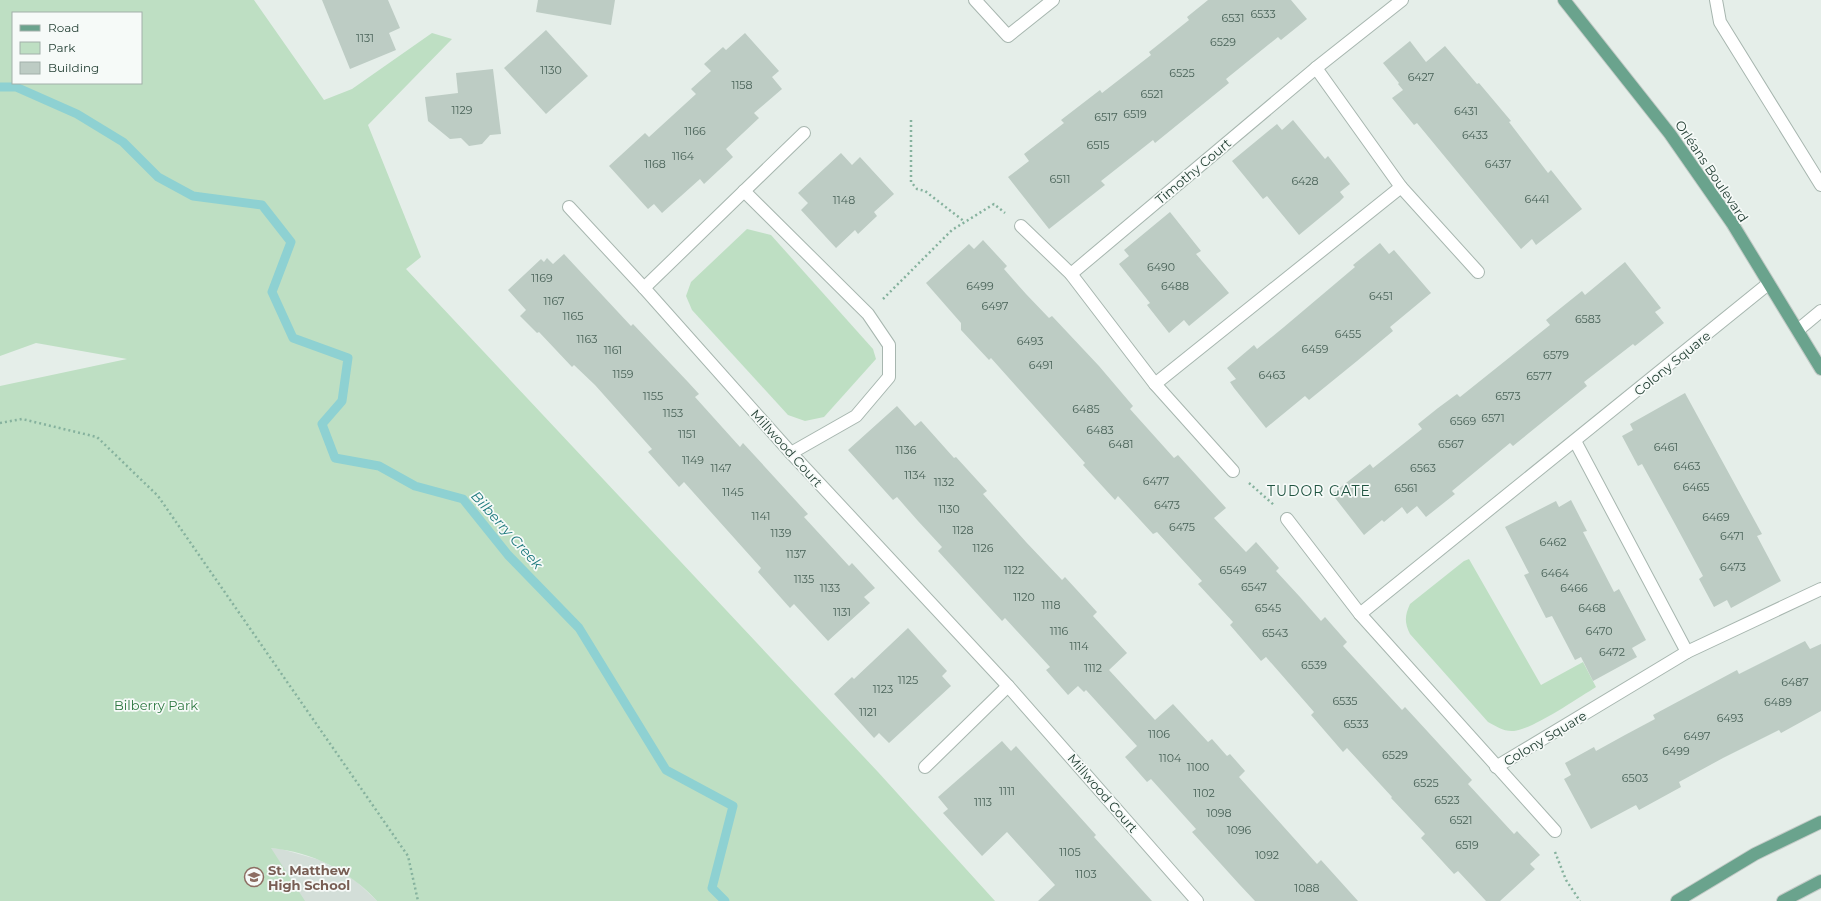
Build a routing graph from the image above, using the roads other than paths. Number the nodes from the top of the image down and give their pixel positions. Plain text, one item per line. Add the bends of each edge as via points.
1 (975, 0) edge
2 (1053, 0) edge
3 (1402, 0) edge
4 (1564, 0) edge
5 (1716, 0) edge
6 (1316, 68) junction
7 (804, 133) dead end
8 (1821, 185) edge
9 (1401, 187) junction
10 (744, 191) junction
11 (568, 207) dead end
12 (1021, 226) road end
13 (1478, 272) dead end
14 (1071, 274) junction
15 (1768, 284) junction
16 (644, 288) junction
17 (1821, 311) edge
18 (1798, 330) junction
19 (1821, 369) edge
20 (1155, 384) junction
21 (1575, 441) junction
22 (790, 453) junction
23 (1232, 471) road end
24 (1286, 519) road end
25 (1821, 589) edge
26 (1360, 614) junction
27 (1687, 652) junction
28 (1008, 686) junction
29 (925, 767) dead end
30 (1496, 767) junction
31 (1821, 822) edge
32 (1555, 831) road end
33 (1819, 885) edge
34 (1197, 901) edge
35 (1677, 901) edge
36 (1782, 901) edge

1 - 2 street via 1008,36
3 - 6 street, Timothy Court
4 - 15 main road, Orléans Boulevard via 1670,134 1732,223
5 - 8 street via 1720,22
6 - 9 street
6 - 14 street, Timothy Court
7 - 10 street
9 - 13 street
9 - 20 street
10 - 16 street
10 - 22 street via 868,314 889,344 889,377 856,416
11 - 16 street, Millwood Court
12 - 14 street
14 - 20 street
15 - 18 main road, Orléans Boulevard
15 - 21 street, Colony Square
16 - 22 street, Millwood Court
17 - 18 street
18 - 19 main road, Orléans Boulevard
20 - 23 street
21 - 26 street, Colony Square
21 - 27 street
22 - 28 street, Millwood Court
24 - 26 street, Colony Square
25 - 27 street, Colony Square
26 - 30 street, Colony Square
27 - 30 street, Colony Square
28 - 29 street
28 - 34 street, Millwood Court
30 - 32 street
31 - 35 main road via 1755,854
33 - 36 main road

